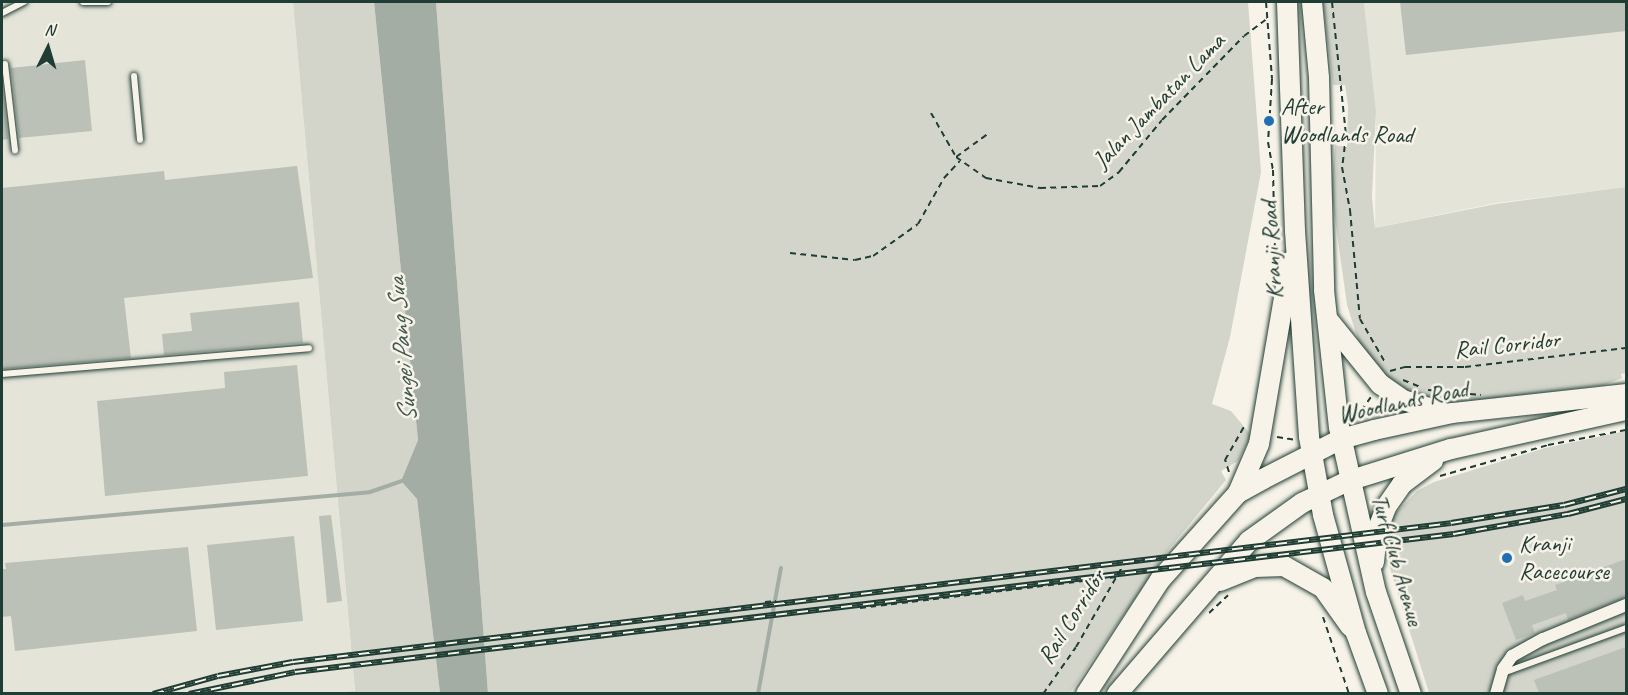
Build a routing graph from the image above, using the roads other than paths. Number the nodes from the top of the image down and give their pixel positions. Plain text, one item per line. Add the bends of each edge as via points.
1 (24, 2) edge
2 (83, 2) edge
3 (108, 2) edge
4 (1287, 2) edge
5 (1312, 2) edge
6 (2, 13) edge
7 (5, 64) dead end
8 (134, 76) dead end
9 (140, 140) dead end
10 (15, 150) dead end
11 (1295, 231) junction
12 (1327, 319) junction
13 (309, 348) dead end
14 (2, 374) edge
15 (1626, 394) edge
16 (1626, 410) edge
17 (1452, 413) junction
18 (1341, 439) junction
19 (1451, 449) junction
20 (1312, 452) junction
21 (1348, 482) junction
22 (1235, 486) junction
23 (1320, 495) junction
24 (1210, 586) junction
25 (1376, 592) junction
26 (1626, 605) edge
27 (1626, 627) edge
28 (1356, 633) junction
29 (1502, 674) junction
30 (1086, 693) edge
31 (1117, 693) edge
32 (1378, 693) edge
33 (1411, 693) edge
34 (1496, 693) edge

1 - 6 lane
2 - 3 lane
4 - 11 main road, Kranji Road
5 - 12 main road, Kranji Road via 1319,78 1319,195
7 - 10 lane
8 - 9 lane
11 - 20 main road, Kranji Road
11 - 22 main road via 1259,444
12 - 17 main road via 1367,371 1389,392 1421,408
12 - 18 main road, Kranji Road
13 - 14 lane
15 - 17 main road, Woodlands Road
16 - 19 main road
17 - 18 main road, Woodlands Road
18 - 20 main road, Woodlands Road
18 - 21 main road, Turf Club Avenue
19 - 21 main road
19 - 25 main road via 1402,484 1386,507 1377,531
20 - 22 main road, Woodlands Road
20 - 23 main road, Kranji Road
21 - 23 main road
21 - 25 main road, Turf Club Avenue
22 - 30 main road, Woodlands Road via 1160,579
23 - 24 main road via 1302,503 1249,541
23 - 28 main road
24 - 28 main road via 1255,567 1284,566 1323,588
24 - 31 main road
25 - 33 main road, Turf Club Avenue
26 - 29 street via 1512,656
27 - 29 lane
28 - 32 main road
29 - 34 street

